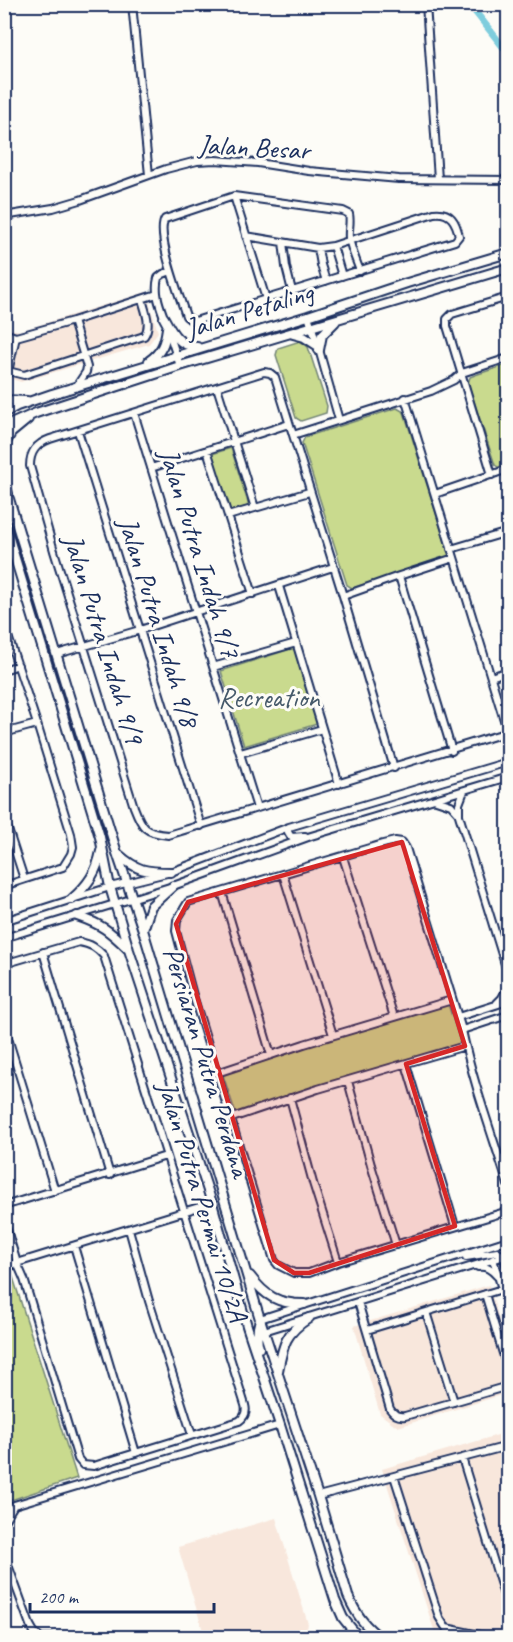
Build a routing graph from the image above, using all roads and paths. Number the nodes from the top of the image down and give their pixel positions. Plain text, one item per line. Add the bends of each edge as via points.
1 (132, 4) edge
2 (426, 4) edge
3 (149, 175) junction
4 (438, 179) junction
5 (508, 180) edge
6 (234, 196) junction
7 (4, 216) edge
8 (246, 236) junction
9 (350, 240) junction
10 (283, 242) junction
11 (333, 246) junction
12 (318, 248) junction
13 (508, 254) edge
14 (508, 268) edge
15 (171, 271) junction
16 (360, 271) junction
17 (342, 276) junction
18 (326, 281) junction
19 (292, 291) junction
20 (156, 294) junction
21 (508, 297) edge
22 (142, 299) junction
23 (266, 299) junction
24 (308, 316) junction
25 (164, 318) junction
26 (338, 319) junction
27 (73, 321) junction
28 (312, 327) junction
29 (167, 328) junction
30 (4, 333) edge
31 (291, 334) junction
32 (16, 337) junction
33 (203, 347) junction
34 (319, 348) junction
35 (176, 355) junction
36 (84, 356) junction
37 (508, 358) edge
38 (143, 366) junction
39 (180, 366) junction
40 (6, 371) edge
41 (462, 373) junction
42 (76, 387) junction
43 (218, 387) junction
44 (405, 398) junction
45 (4, 400) edge
46 (33, 401) junction
47 (4, 412) edge
48 (36, 413) junction
49 (134, 413) junction
50 (339, 420) junction
51 (289, 424) junction
52 (4, 427) edge
53 (78, 431) junction
54 (293, 435) junction
55 (234, 441) junction
56 (4, 446) edge
57 (207, 450) junction
58 (151, 468) junction
59 (508, 469) edge
60 (492, 475) junction
61 (4, 478) edge
62 (4, 491) edge
63 (309, 492) junction
64 (435, 494) junction
65 (9, 499) junction
66 (255, 508) junction
67 (228, 516) junction
68 (4, 522) edge
69 (508, 533) edge
70 (452, 549) junction
71 (454, 558) junction
72 (333, 567) junction
73 (399, 576) junction
74 (279, 586) junction
75 (253, 594) junction
76 (343, 596) junction
77 (196, 612) junction
78 (4, 624) edge
79 (140, 630) junction
80 (296, 643) junction
81 (84, 646) junction
82 (57, 654) junction
83 (18, 665) junction
84 (213, 667) junction
85 (4, 670) edge
86 (508, 671) edge
87 (491, 677) junction
88 (37, 724) junction
89 (322, 729) junction
90 (4, 733) edge
91 (508, 733) edge
92 (452, 751) junction
93 (241, 753) junction
94 (508, 756) edge
95 (508, 762) edge
96 (496, 766) junction
97 (394, 768) junction
98 (508, 777) edge
99 (339, 784) junction
100 (464, 791) junction
101 (434, 800) junction
102 (257, 808) junction
103 (459, 815) junction
104 (4, 817) edge
105 (201, 826) junction
106 (289, 827) junction
107 (311, 836) junction
108 (100, 837) junction
109 (117, 853) junction
110 (343, 857) junction
111 (171, 872) junction
112 (283, 874) junction
113 (24, 879) junction
114 (128, 883) junction
115 (4, 886) edge
116 (173, 886) junction
117 (110, 887) junction
118 (222, 892) junction
119 (72, 899) junction
120 (133, 899) junction
121 (116, 904) junction
122 (77, 916) junction
123 (4, 921) edge
124 (143, 930) junction
125 (4, 938) edge
126 (129, 950) junction
127 (43, 952) junction
128 (4, 964) edge
129 (508, 974) edge
130 (508, 987) edge
131 (452, 1000) junction
132 (508, 1001) edge
133 (491, 1007) junction
134 (394, 1017) junction
135 (458, 1017) junction
136 (508, 1018) edge
137 (4, 1026) edge
138 (462, 1030) junction
139 (333, 1035) junction
140 (465, 1046) junction
141 (271, 1055) junction
142 (406, 1064) junction
143 (217, 1073) junction
144 (348, 1081) junction
145 (290, 1098) junction
146 (232, 1118) junction
147 (166, 1156) junction
148 (110, 1174) junction
149 (508, 1185) edge
150 (55, 1191) junction
151 (212, 1203) junction
152 (4, 1206) edge
153 (508, 1211) edge
154 (183, 1212) junction
155 (4, 1220) edge
156 (455, 1226) junction
157 (129, 1228) junction
158 (508, 1242) edge
159 (396, 1245) junction
160 (74, 1246) junction
161 (497, 1252) junction
162 (506, 1255) edge
163 (453, 1257) junction
164 (494, 1259) junction
165 (338, 1262) junction
166 (17, 1263) junction
167 (4, 1267) edge
168 (464, 1269) junction
169 (508, 1272) edge
170 (247, 1273) junction
171 (499, 1278) junction
172 (502, 1289) junction
173 (485, 1294) junction
174 (239, 1297) junction
175 (358, 1302) junction
176 (304, 1304) junction
177 (508, 1309) edge
178 (426, 1312) junction
179 (309, 1318) junction
180 (260, 1326) junction
181 (367, 1330) junction
182 (261, 1368) junction
183 (508, 1370) edge
184 (278, 1374) junction
185 (508, 1386) edge
186 (454, 1402) junction
187 (280, 1425) junction
188 (192, 1435) junction
189 (508, 1446) edge
190 (136, 1452) junction
191 (462, 1458) junction
192 (394, 1476) junction
193 (318, 1496) junction
194 (4, 1521) edge
195 (4, 1554) edge
196 (498, 1571) junction
197 (508, 1573) edge
198 (508, 1608) edge
199 (42, 1638) edge
200 (65, 1638) edge
201 (359, 1638) edge
202 (381, 1638) edge
203 (494, 1638) edge

1 - 3 street
2 - 4 street
3 - 4 street, Jalan Besar via 182,164 215,160 363,177
3 - 7 street, Jalan Besar via 53,208
4 - 5 street, Jalan Besar
6 - 8 street
6 - 9 street via 347,212 351,217
6 - 15 street via 163,221
8 - 10 street
8 - 23 street
9 - 11 street
9 - 16 street
9 - 16 street via 434,213 444,213 455,221 459,236 455,241
10 - 12 street
10 - 19 street
11 - 12 street
11 - 17 street
12 - 18 street
13 - 24 main road, Jalan Petaling
14 - 26 main road, Jalan Petaling
15 - 20 street via 158,278
15 - 23 street via 186,316 191,320
16 - 17 street
17 - 18 street
18 - 19 street
19 - 23 street
20 - 22 street
20 - 25 street
21 - 41 street via 452,314 447,319
22 - 27 street
22 - 36 street via 149,327 144,336
24 - 28 street
24 - 33 main road, Jalan Petaling
25 - 29 street
25 - 33 main road via 182,343
26 - 28 main road, Jalan Petaling
26 - 34 main road via 322,335
27 - 32 street
27 - 36 street
28 - 31 main road, Jalan Petaling
28 - 34 street
29 - 35 street
29 - 38 main road via 161,351
30 - 32 street
31 - 34 main road
31 - 39 main road, Jalan Petaling
32 - 40 street
33 - 35 main road, Jalan Petaling
34 - 50 street
35 - 38 main road, Jalan Petaling
35 - 39 street
36 - 40 street via 24,375
36 - 42 street via 86,372
37 - 41 street
38 - 42 main road, Jalan Petaling
39 - 48 main road, Jalan Petaling
41 - 44 street via 438,388
41 - 60 street
42 - 46 main road, Jalan Petaling
43 - 49 street
43 - 51 street via 270,373 275,377
43 - 55 street
44 - 50 street
44 - 64 street
45 - 46 main road
46 - 47 main road, Jalan Petaling
48 - 52 main road, Jalan Petaling
48 - 56 main road via 11,433
49 - 53 street
49 - 58 street, Jalan Putra Indah 9/7
50 - 54 street
51 - 54 street
51 - 55 street
53 - 79 street, Jalan Putra Indah 9/8
53 - 81 street, Jalan Putra Indah 9/9 via 44,441 34,449 30,466
54 - 63 street
55 - 57 street
55 - 66 street
57 - 58 street
57 - 67 street
58 - 77 street, Jalan Putra Indah 9/7
59 - 60 street
60 - 64 street
61 - 65 main road
62 - 65 main road, Persiaran Putra Perdana
63 - 66 street
63 - 72 street
64 - 70 street
65 - 82 main road, Persiaran Putra Perdana
66 - 67 street
67 - 75 street
68 - 108 main road, Persiaran Putra Perdana
69 - 70 street
70 - 71 street
71 - 73 street
71 - 87 street
72 - 74 street
72 - 76 street
73 - 76 street
73 - 92 street
74 - 75 street
74 - 80 street
75 - 77 street
76 - 97 street
77 - 79 street
77 - 84 street, Jalan Putra Indah 9/7
78 - 83 street
79 - 81 street
79 - 105 street, Jalan Putra Indah 9/8
80 - 84 street
80 - 89 street
81 - 82 street
81 - 105 street, Jalan Putra Indah 9/9 via 140,823 156,834 168,835
82 - 109 main road, Persiaran Putra Perdana
83 - 85 street
83 - 88 street
84 - 93 street, Jalan Putra Indah 9/7
86 - 87 street
87 - 91 street
88 - 90 street
88 - 113 street via 73,847 63,867
89 - 93 street
89 - 99 street
91 - 92 street
92 - 97 street
93 - 102 street, Jalan Putra Indah 9/7
94 - 96 street
95 - 96 street
96 - 106 street
97 - 99 street
98 - 100 street
99 - 102 street
100 - 101 street
100 - 103 street
101 - 103 street via 451,805
101 - 107 street
102 - 105 street
103 - 129 street
104 - 113 street
106 - 107 street via 291,837
106 - 111 street
107 - 116 street
108 - 117 main road, Persiaran Putra Perdana
108 - 119 main road via 102,849 95,870 87,885
109 - 111 main road via 146,872
109 - 114 main road, Persiaran Putra Perdana
110 - 112 street
110 - 131 street via 383,844 404,844
110 - 134 street
111 - 114 street
112 - 118 street
112 - 139 street
113 - 115 street
114 - 117 street
114 - 120 main road, Persiaran Putra Perdana
116 - 120 street
116 - 124 main road via 151,906
117 - 119 street
117 - 121 main road, Persiaran Putra Perdana
118 - 141 street
118 - 143 street via 188,902 176,924
119 - 123 street
120 - 121 street
120 - 124 main road, Persiaran Putra Perdana
121 - 122 street
121 - 126 main road, Persiaran Putra Perdana
122 - 125 street
122 - 126 main road via 107,929
124 - 170 main road, Persiaran Putra Perdana
126 - 151 main road, Persiaran Putra Perdana
127 - 128 street, Jalan Putra Permai 10/2A
127 - 147 street, Jalan Putra Permai 10/2A via 79,942 95,947 104,956
127 - 148 street
130 - 133 street
131 - 134 street
131 - 135 street
132 - 133 street
133 - 135 street
134 - 139 street
135 - 138 street
136 - 138 street
137 - 150 street
138 - 140 street
139 - 141 street
140 - 142 street
140 - 149 street
141 - 143 street
142 - 144 street
142 - 156 street
143 - 146 street
144 - 145 street
144 - 159 street
145 - 146 street
145 - 165 street
146 - 165 street via 273,1260 297,1274
147 - 148 street
147 - 154 street, Jalan Putra Permai 10/2A
148 - 150 street
150 - 152 street
151 - 154 street
151 - 174 main road, Persiaran Putra Perdana
153 - 156 street
154 - 157 street
154 - 188 street, Jalan Putra Permai 10/2A via 246,1411 239,1421
155 - 166 street
156 - 159 street
157 - 160 street
157 - 188 street
158 - 161 street
158 - 163 street
159 - 165 street
160 - 166 street
160 - 190 street
161 - 162 street
161 - 163 street
161 - 164 street
162 - 164 street
162 - 169 street
163 - 176 street
164 - 168 street
164 - 171 street
166 - 167 street
166 - 190 street, Jalan Putra Permai 10/2A via 78,1459 88,1466
168 - 171 street via 486,1267
168 - 175 street
170 - 176 main road via 271,1297
170 - 180 main road, Persiaran Putra Perdana
171 - 172 street
172 - 173 street
172 - 177 street
173 - 178 street
173 - 183 street
174 - 180 main road
174 - 182 main road, Persiaran Putra Perdana
175 - 179 street
175 - 181 street
176 - 180 street
178 - 181 street
178 - 186 street
179 - 180 street
179 - 184 main road via 288,1337
180 - 182 main road via 257,1341
180 - 184 main road, Persiaran Putra Perdana
181 - 186 street via 394,1414 400,1417
182 - 187 main road, Persiaran Putra Perdana
184 - 193 main road, Persiaran Putra Perdana
185 - 186 street
187 - 194 street via 14,1505
187 - 201 main road, Persiaran Putra Perdana via 334,1600
188 - 190 street, Jalan Putra Permai 10/2A
189 - 191 street
191 - 192 street
191 - 196 street
192 - 193 street
192 - 203 street via 443,1625
193 - 202 main road, Persiaran Putra Perdana via 354,1611
195 - 199 street via 30,1625
196 - 197 street
196 - 198 street
199 - 200 street

